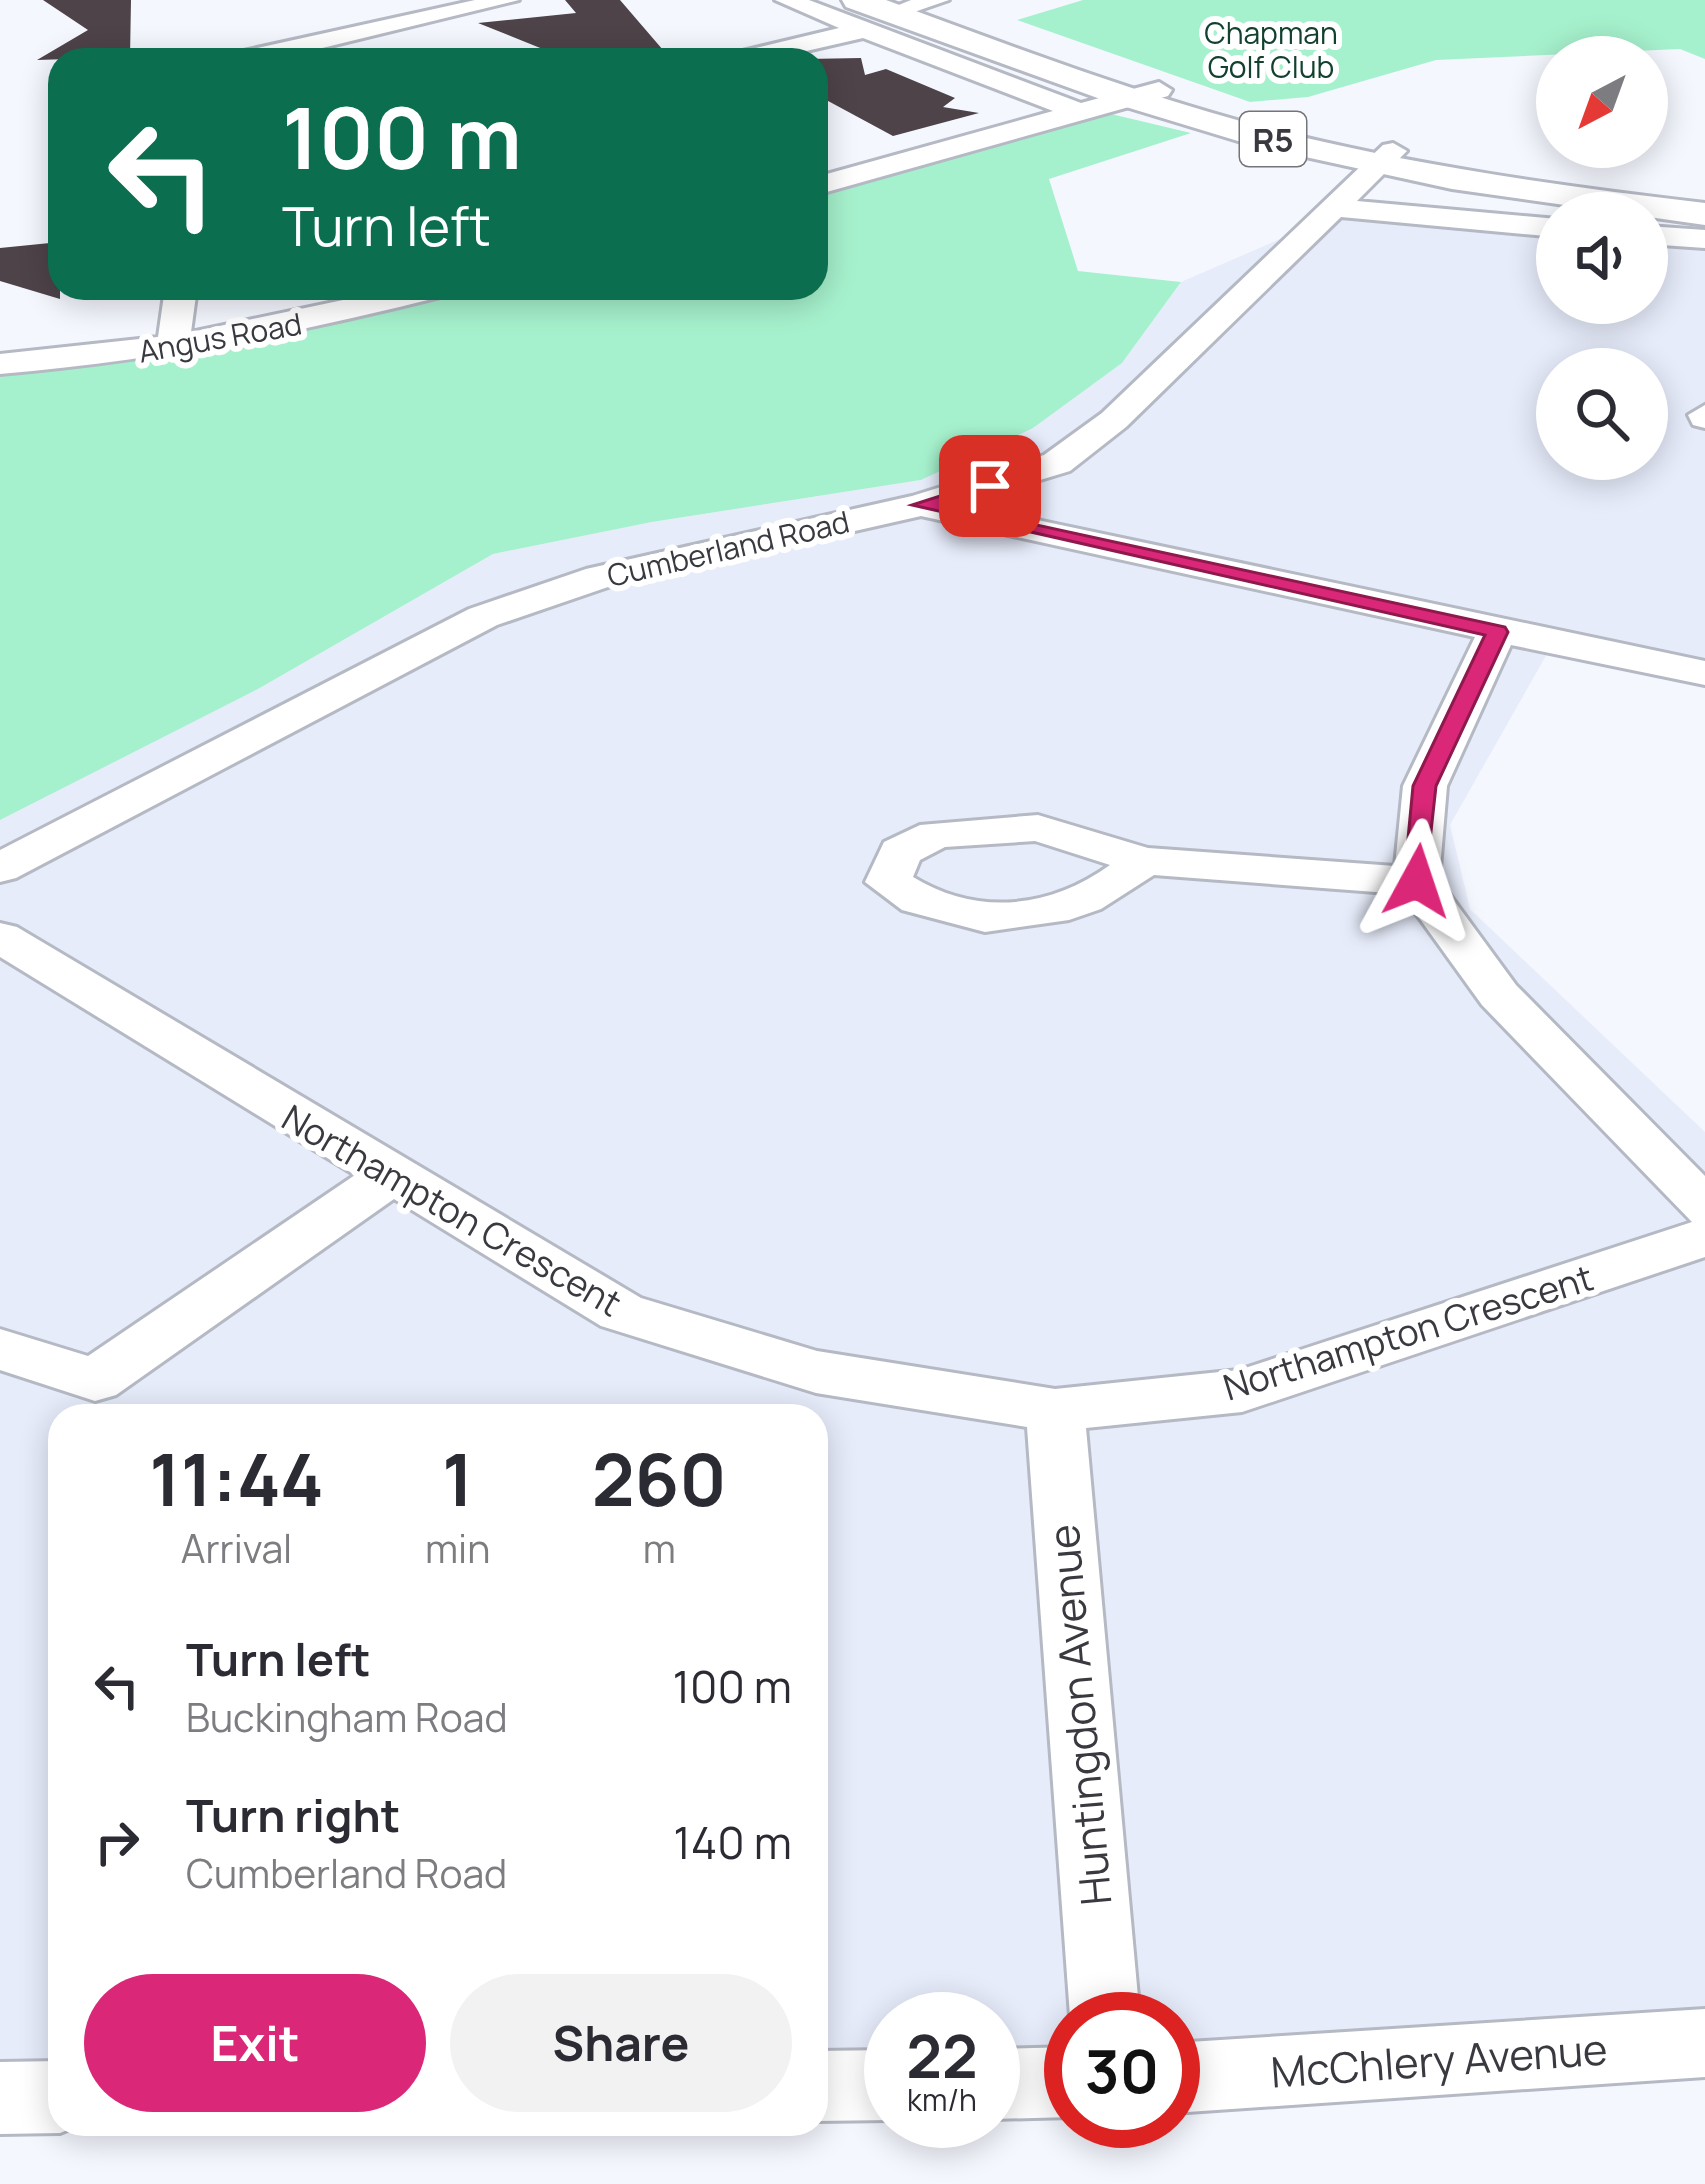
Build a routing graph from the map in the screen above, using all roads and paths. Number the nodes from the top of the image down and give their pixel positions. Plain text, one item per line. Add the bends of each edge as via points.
1 (507, 0) edge
2 (787, 0) edge
3 (898, 8) edge
4 (292, 48) edge
5 (772, 48) edge
6 (1143, 94) junction
7 (1077, 111) junction
8 (1388, 158) junction
9 (828, 182) edge
10 (1705, 195) edge
11 (1336, 208) junction
12 (1705, 214) edge
13 (1536, 226) edge
14 (1668, 236) edge
15 (1705, 239) edge
16 (180, 300) edge
17 (391, 300) edge
18 (173, 347) junction
19 (0, 364) edge
20 (921, 505) junction
21 (1497, 632) junction
22 (1705, 673) edge
23 (1144, 861) dead end
24 (0, 868) edge
25 (1417, 881) junction
26 (0, 937) edge
27 (389, 1177) junction
28 (1705, 1208) edge
29 (1705, 1238) edge
30 (0, 1349) edge
31 (1055, 1411) junction
32 (1101, 1992) edge
33 (1705, 2043) edge
34 (1200, 2076) edge
35 (864, 2085) edge
36 (828, 2086) edge
37 (48, 2097) edge
38 (0, 2098) edge

1 - 4 street
2 - 3 street
3 - 5 street
3 - 6 highway, R5
3 - 7 street
6 - 7 street
6 - 8 highway, R5
7 - 9 street
8 - 10 highway, R5
8 - 11 street, Cumberland Road
8 - 12 highway, R5
11 - 13 street
11 - 20 street, Cumberland Road via 1091,441 1024,476
14 - 15 street
16 - 18 street
17 - 18 street, Angus Road
18 - 19 street, Angus Road
20 - 21 street
20 - 24 street, Cumberland Road via 600,577 483,617
21 - 22 street
21 - 25 street via 1425,786
23 - 25 street
25 - 28 street via 1499,995
26 - 27 street, Northampton Crescent
27 - 30 street via 95,1380
27 - 31 street, Northampton Crescent via 621,1312 816,1372
29 - 31 street, Northampton Crescent via 1242,1391
31 - 32 street, Huntingdon Avenue
33 - 34 street, McChlery Avenue
35 - 36 street
37 - 38 street

